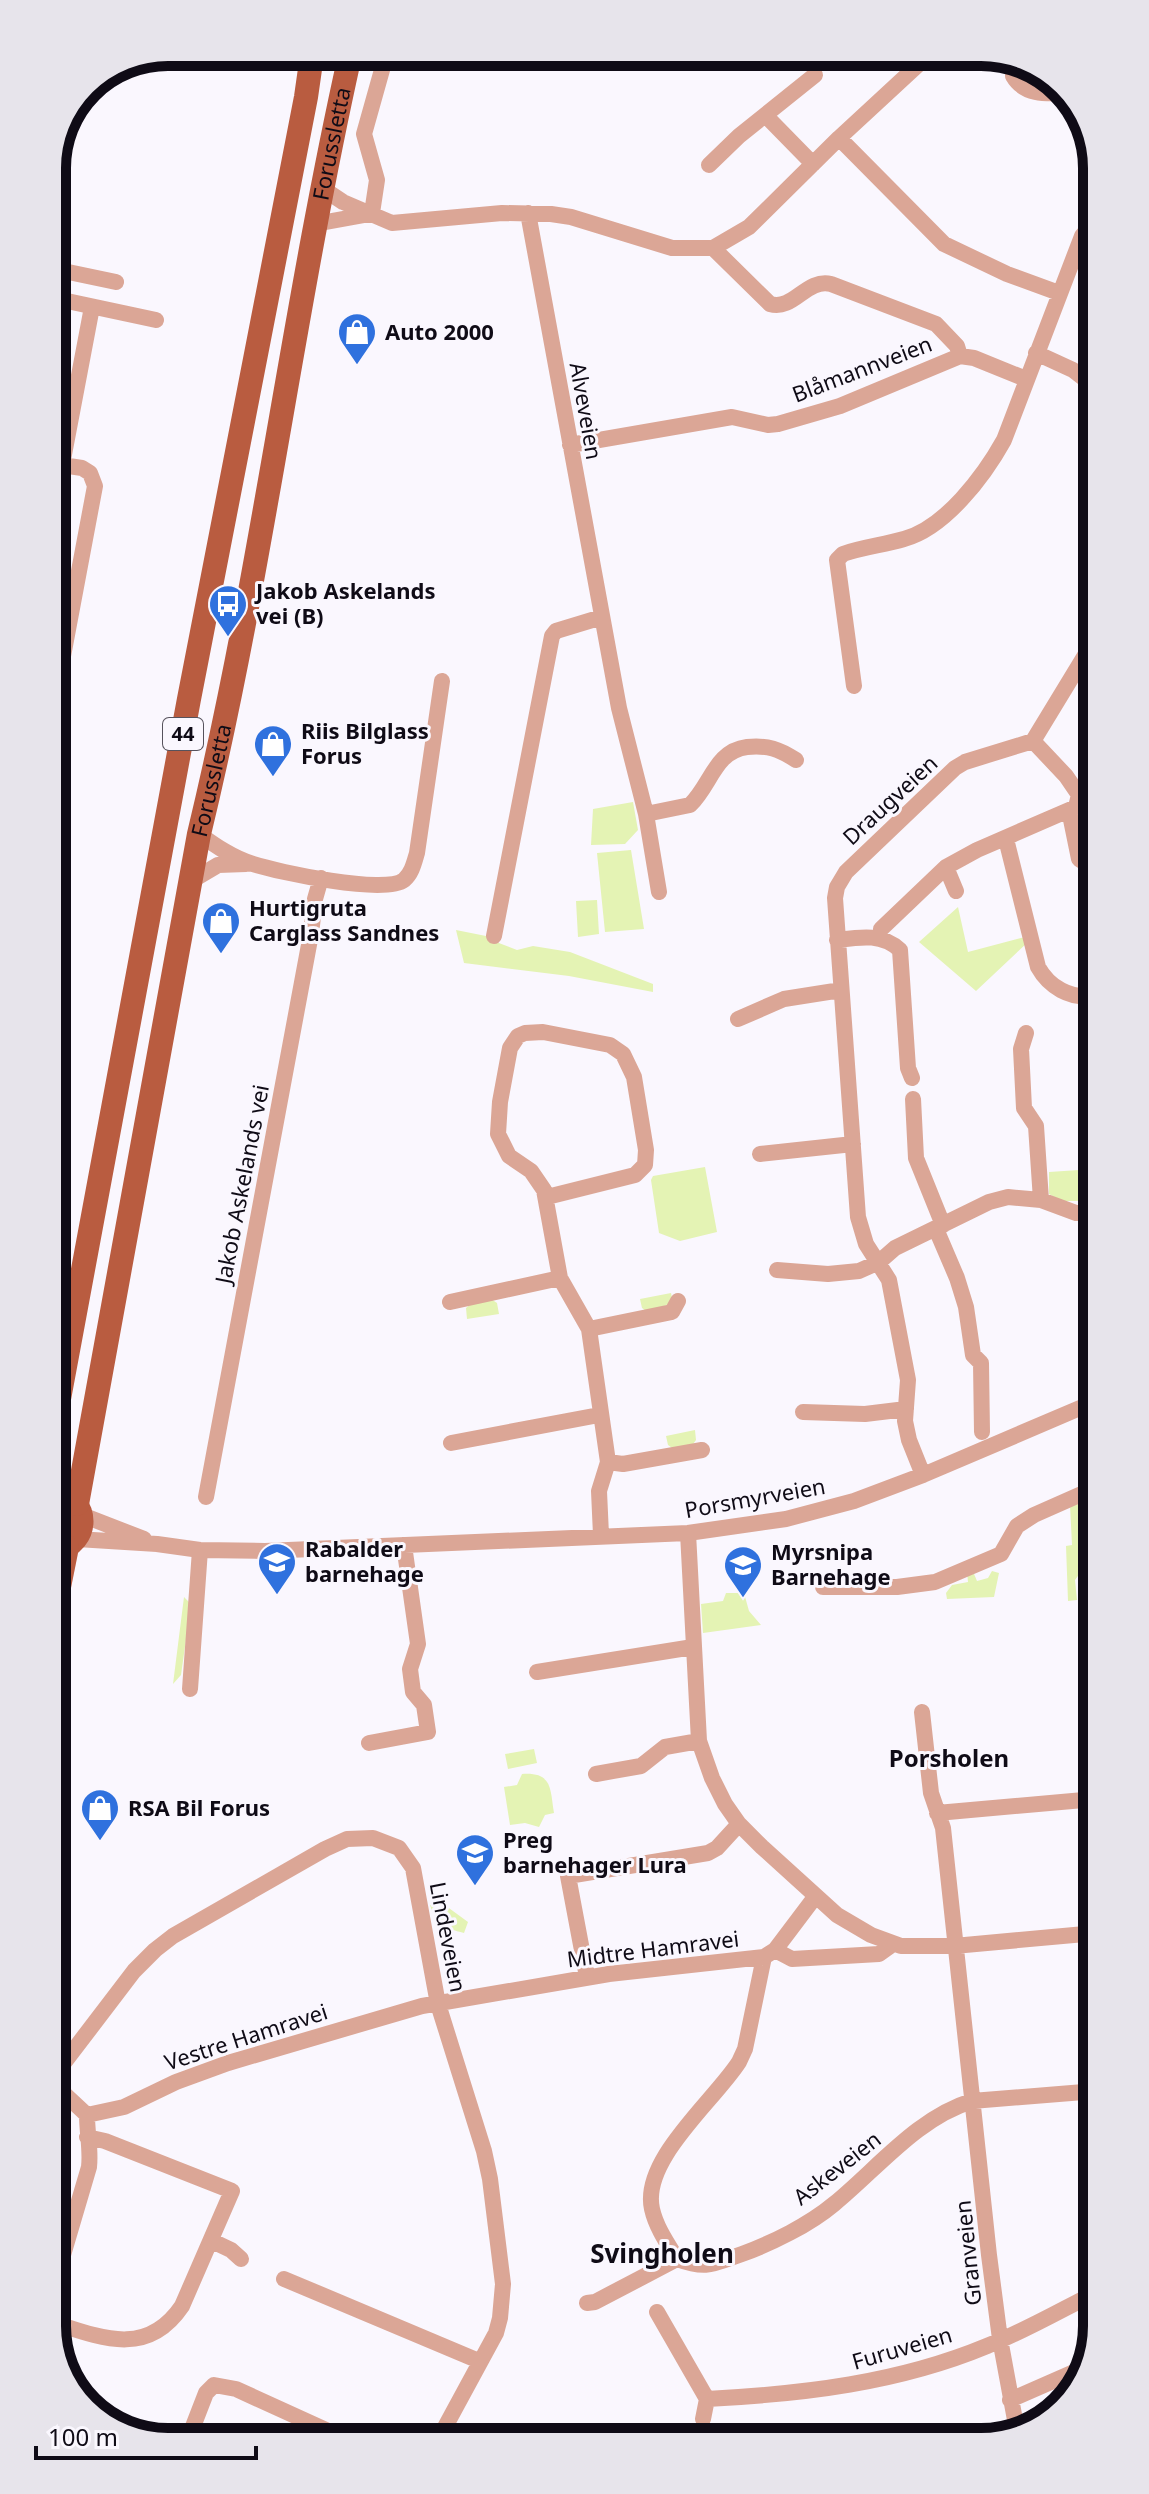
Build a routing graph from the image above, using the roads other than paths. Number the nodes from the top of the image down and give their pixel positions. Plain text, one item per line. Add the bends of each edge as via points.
1 (310, 66) edge
2 (352, 66) edge
3 (383, 66) edge
4 (906, 66) edge
5 (1014, 71) edge
6 (815, 75) dead end
7 (1050, 93) edge
8 (766, 116) junction
9 (839, 138) junction
10 (813, 164) junction
11 (709, 165) dead end
12 (322, 188) junction
13 (372, 213) junction
14 (528, 213) junction
15 (315, 224) junction
16 (1083, 235) edge
17 (713, 248) junction
18 (66, 272) edge
19 (116, 282) dead end
20 (1059, 293) junction
21 (66, 301) edge
22 (92, 307) junction
23 (156, 320) dead end
24 (1036, 353) junction
25 (960, 356) junction
26 (1083, 378) edge
27 (1026, 379) junction
28 (66, 424) edge
29 (570, 445) junction
30 (66, 465) edge
31 (602, 617) junction
32 (66, 640) edge
33 (1083, 659) edge
34 (442, 681) dead end
35 (854, 686) dead end
36 (1033, 741) junction
37 (796, 760) dead end
38 (1069, 810) junction
39 (646, 814) junction
40 (199, 834) junction
41 (1006, 839) junction
42 (1083, 862) edge
43 (252, 864) junction
44 (946, 867) junction
45 (321, 878) junction
46 (191, 881) junction
47 (956, 891) dead end
48 (659, 892) dead end
49 (881, 929) dead end
50 (494, 936) dead end
51 (837, 940) junction
52 (841, 990) junction
53 (1083, 997) edge
54 (738, 1019) dead end
55 (1026, 1033) dead end
56 (912, 1078) dead end
57 (913, 1099) dead end
58 (853, 1144) junction
59 (760, 1154) dead end
60 (547, 1197) junction
61 (1041, 1200) junction
62 (1083, 1213) edge
63 (940, 1227) junction
64 (879, 1262) junction
65 (777, 1270) dead end
66 (560, 1278) junction
67 (678, 1301) dead end
68 (450, 1302) dead end
69 (589, 1329) junction
70 (66, 1361) edge
71 (1083, 1407) edge
72 (906, 1409) junction
73 (803, 1412) dead end
74 (599, 1415) junction
75 (982, 1432) dead end
76 (451, 1443) dead end
77 (702, 1450) dead end
78 (608, 1462) junction
79 (923, 1475) junction
80 (1083, 1493) edge
81 (206, 1497) dead end
82 (72, 1504) edge
83 (688, 1533) junction
84 (601, 1535) junction
85 (157, 1544) junction
86 (67, 1545) edge
87 (404, 1545) junction
88 (200, 1550) junction
89 (823, 1587) dead end
90 (693, 1647) junction
91 (537, 1672) dead end
92 (190, 1689) dead end
93 (922, 1712) dead end
94 (699, 1741) junction
95 (369, 1743) dead end
96 (596, 1774) dead end
97 (1083, 1800) edge
98 (937, 1813) junction
99 (739, 1824) junction
100 (815, 1897) junction
101 (1083, 1934) edge
102 (893, 1944) junction
103 (954, 1946) junction
104 (769, 1954) junction
105 (587, 1977) junction
106 (430, 2005) junction
107 (66, 2060) edge
108 (1083, 2092) edge
109 (66, 2095) edge
110 (972, 2101) junction
111 (87, 2115) junction
112 (87, 2137) junction
113 (212, 2241) junction
114 (66, 2245) edge
115 (241, 2259) dead end
116 (677, 2259) junction
117 (284, 2279) dead end
118 (1083, 2299) edge
119 (587, 2303) dead end
120 (657, 2312) dead end
121 (66, 2327) edge
122 (1000, 2339) junction
123 (479, 2361) junction
124 (1072, 2373) edge
125 (707, 2399) junction
126 (1010, 2400) junction
127 (703, 2419) dead end
128 (1015, 2423) edge
129 (192, 2428) edge
130 (303, 2428) edge
131 (444, 2428) edge

1 - 70 main road, Forussletta / 44
2 - 12 main road, Forussletta / 44
3 - 13 street via 364,134 377,180
4 - 9 street
5 - 7 street via 1024,88
6 - 8 street
8 - 10 street
8 - 11 street
9 - 10 street
9 - 20 street via 944,244
10 - 17 street via 749,227
12 - 13 street
12 - 15 main road, Forussletta / 44
13 - 14 street via 392,223
13 - 15 street
14 - 17 street via 571,217 672,248
14 - 29 street, Alveveien
15 - 40 main road, Forussletta / 44 via 224,731
16 - 20 street
17 - 25 street via 770,304 783,305 819,283 831,284 936,324
18 - 19 street
20 - 24 street
21 - 22 street
22 - 23 street
22 - 28 street
24 - 26 street
24 - 27 street
25 - 27 street, Blåmannveien
25 - 29 street, Blåmannveien via 840,406 778,424 732,417
27 - 35 street via 990,465 943,517 915,535 851,551 837,560
29 - 31 street, Alveveien
30 - 32 street via 90,473 95,486
31 - 39 street, Alveveien
31 - 50 street via 552,636
33 - 36 street
34 - 45 street via 411,872 382,887
36 - 38 street via 1079,795 1076,807
36 - 51 street, Draugveien via 955,768 846,872 835,898
37 - 39 street via 768,746 732,751 690,805
38 - 41 street
38 - 42 street
39 - 48 street, Alveveien
40 - 43 street
40 - 46 main road, Forussletta / 44
41 - 44 street
41 - 53 street via 1038,967 1064,992
43 - 45 street
43 - 46 street via 218,865
44 - 47 street
44 - 49 street
45 - 81 street, Jakob Askelands vei
46 - 82 main road, Forussletta / 44
51 - 52 street, Draugveien
51 - 56 street via 884,939 900,950
52 - 54 street via 784,999
52 - 58 street, Draugveien
55 - 61 street via 1021,1049 1024,1108 1036,1126
57 - 63 street via 916,1158
58 - 59 street
58 - 64 street, Draugveien via 861,1232
60 - 60 street via 635,1175 645,1165 646,1150 634,1077 623,1054 610,1045 532,1032 518,1036 510,1048 498,1134 509,1156 531,1171
60 - 66 street
61 - 62 street
61 - 63 street via 1008,1197 989,1202
63 - 64 street via 895,1248
63 - 75 street via 966,1307 973,1355 981,1363
64 - 65 street via 859,1271 828,1274
64 - 72 street, Draugveien via 889,1280 908,1380
66 - 68 street
66 - 69 street
67 - 69 street via 672,1312
69 - 74 street
71 - 79 street, Porsmyrveien
72 - 73 street
72 - 79 street, Draugveien via 909,1440
74 - 76 street
74 - 78 street
77 - 78 street
78 - 84 street via 599,1491
79 - 83 street, Porsmyrveien via 815,1512
80 - 89 street via 1017,1526 1001,1554 935,1582
82 - 85 street, Porsmyrveien
82 - 86 main road, 44 via 82,1528
83 - 84 street, Porsmyrveien
83 - 90 street
84 - 87 street, Porsmyrveien
85 - 86 street, Porsmyrveien
85 - 88 street, Porsmyrveien
87 - 88 street, Porsmyrveien
87 - 95 street via 418,1644 410,1669 428,1732
88 - 92 street
90 - 91 street
90 - 94 street
93 - 98 street, Granveien
94 - 96 street via 665,1747 641,1766
94 - 99 street via 712,1778
97 - 98 street
98 - 103 street, Granveien via 943,1828
99 - 100 street
99 - 105 street via 708,1853 568,1876
100 - 102 street via 849,1923
100 - 104 street
101 - 103 street
102 - 103 street
102 - 104 street, Midtre Hamravei via 879,1954 792,1959
103 - 110 street, Granveien
104 - 105 street, Midtre Hamravei
104 - 116 street via 739,2062 655,2174 652,2207
105 - 106 street, Midtre Hamravei
106 - 107 street, Lindeveien via 413,1868 399,1848 373,1838 347,1839 155,1950
106 - 111 street, Vestre Hamravei via 228,2063 124,2107
106 - 123 street, Lindeveien via 484,2151 503,2284 496,2333
108 - 110 street
109 - 111 street
110 - 116 street, Askeveien via 928,2122 831,2207 793,2230 706,2267
110 - 122 street, Granveien
111 - 112 street
112 - 113 street via 232,2191
112 - 114 street via 89,2167
113 - 115 street
113 - 121 street via 182,2306 155,2334 125,2340
116 - 119 street
117 - 123 street
118 - 122 street, Furuveien
120 - 125 street via 691,2352
122 - 125 street, Furuveien via 844,2388
122 - 126 street, Granveien
123 - 131 street, Lindeveien
124 - 126 street
125 - 127 street
126 - 128 street, Granveien
129 - 130 street via 214,2385 236,2389

